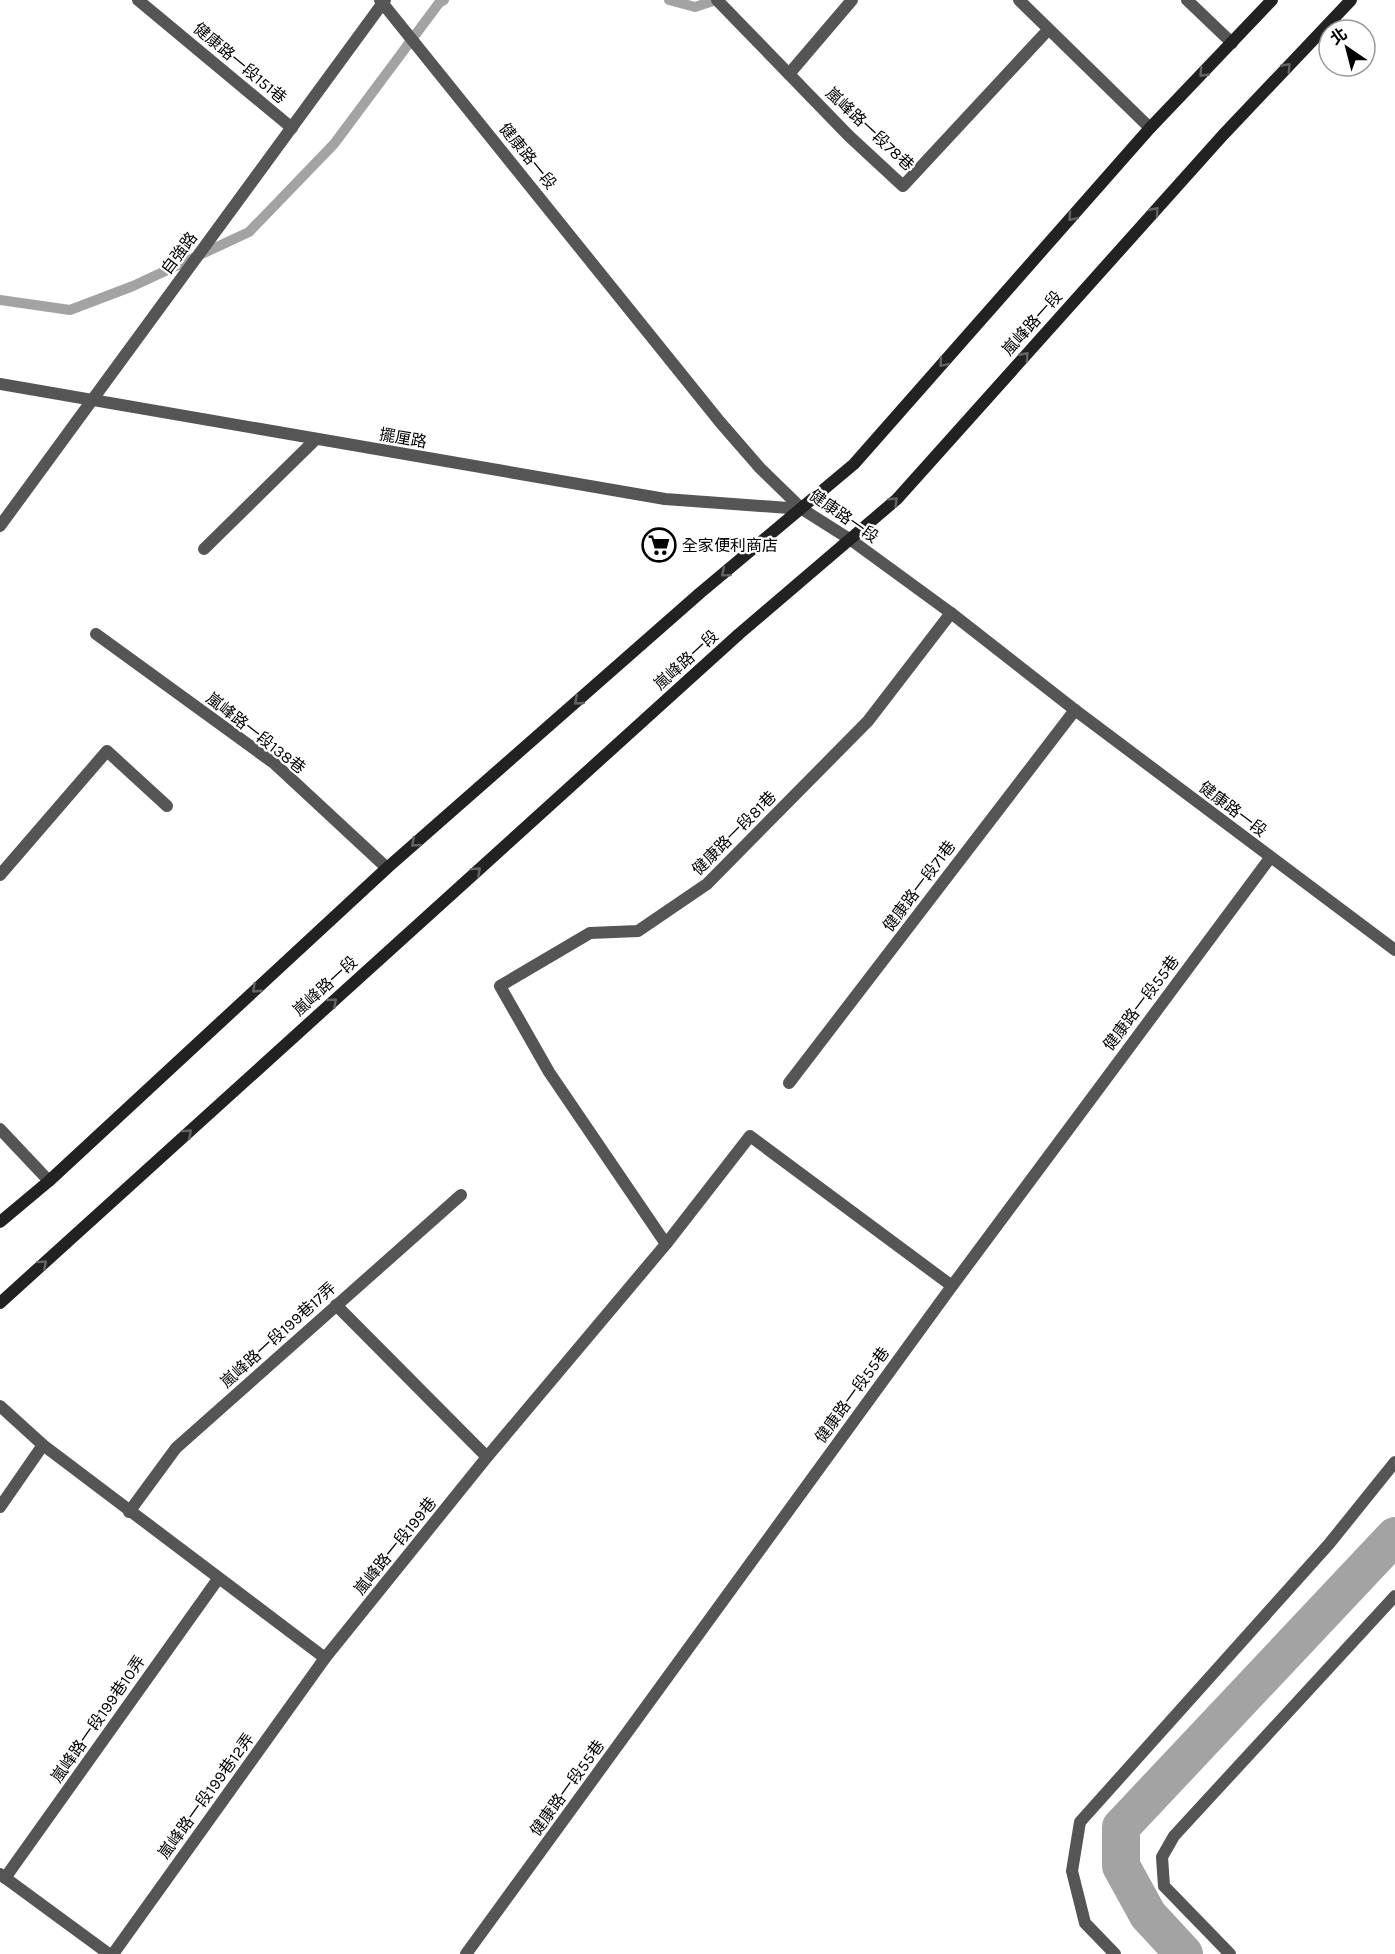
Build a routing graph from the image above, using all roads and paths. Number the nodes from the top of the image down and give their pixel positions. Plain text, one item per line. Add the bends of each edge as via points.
1 (138, 0) edge
2 (717, 0) edge
3 (852, 0) edge
4 (1018, 0) edge
5 (1187, 0) edge
6 (1272, 0) edge
7 (1351, 0) edge
8 (383, 1) edge
9 (1048, 30) junction
10 (1232, 43) junction
11 (789, 74) junction
12 (292, 128) junction
13 (1150, 128) junction
14 (0, 384) edge
15 (90, 401) junction
16 (315, 440) junction
17 (802, 508) junction
18 (0, 526) edge
19 (851, 540) junction
20 (204, 549) dead end
21 (951, 613) junction
22 (96, 634) dead end
23 (1075, 710) junction
24 (167, 806) dead end
25 (1270, 858) junction
26 (387, 868) junction
27 (0, 875) edge
28 (1395, 950) edge
29 (789, 1083) dead end
30 (0, 1130) edge
31 (49, 1180) junction
32 (462, 1195) dead end
33 (0, 1222) edge
34 (666, 1244) junction
35 (952, 1286) junction
36 (0, 1303) edge
37 (336, 1305) junction
38 (0, 1407) edge
39 (43, 1445) junction
40 (487, 1457) junction
41 (1395, 1462) edge
42 (0, 1507) edge
43 (129, 1512) junction
44 (218, 1579) junction
45 (1395, 1596) edge
46 (325, 1658) junction
47 (3, 1876) edge
48 (111, 1954) edge
49 (466, 1954) edge
50 (1115, 1954) edge
51 (1230, 1954) edge

1 - 12 street, 健康路一段151巷
2 - 11 street, 嵐峰路一段78巷
3 - 11 street
4 - 9 street
5 - 10 street
6 - 10 main road
19 -> 7 main road, 嵐峰路一段 via 897,499 1223,135
8 - 12 street, 自強路
8 - 17 street, 健康路一段 via 720,422
9 - 11 street, 嵐峰路一段78巷 via 903,186
9 - 13 street
10 -> 13 main road
12 - 15 street, 自強路
13 -> 17 main road via 854,464
14 - 15 street, 擺厘路
15 - 16 street, 擺厘路
15 - 18 street, 自強路
16 - 17 street, 擺厘路 via 665,499
16 - 20 street
17 - 19 street, 健康路一段
17 -> 26 main road
19 - 21 street, 健康路一段
36 -> 19 main road, 嵐峰路一段 via 739,634
21 - 23 street, 健康路一段
21 - 34 street, 健康路一段81巷 via 868,721 707,884 638,931 590,933 500,986 549,1072
22 - 26 street, 嵐峰路一段138巷 via 275,764
23 - 25 street, 健康路一段
23 - 29 street, 健康路一段71巷
24 - 27 street via 107,751
25 - 28 street, 健康路一段
25 - 35 street, 健康路一段55巷
26 -> 31 main road
30 - 31 street
31 - 33 main road
32 - 37 street, 嵐峰路一段199巷17弄
34 - 35 street, 嵐峰路一段199巷 via 750,1136
34 - 40 street, 嵐峰路一段199巷
35 - 49 street, 健康路一段55巷
37 - 40 street
37 - 43 street, 嵐峰路一段199巷17弄 via 176,1448
38 - 39 street
39 - 42 street
39 - 43 street
40 - 46 street, 嵐峰路一段199巷
41 - 50 street via 1329,1544 1080,1822 1072,1870 1085,1923
43 - 44 street
44 - 46 street
44 - 47 street, 嵐峰路一段199巷10弄
45 - 51 street via 1174,1836 1162,1857 1164,1886
46 - 48 street, 嵐峰路一段199巷12弄
47 - 48 street

